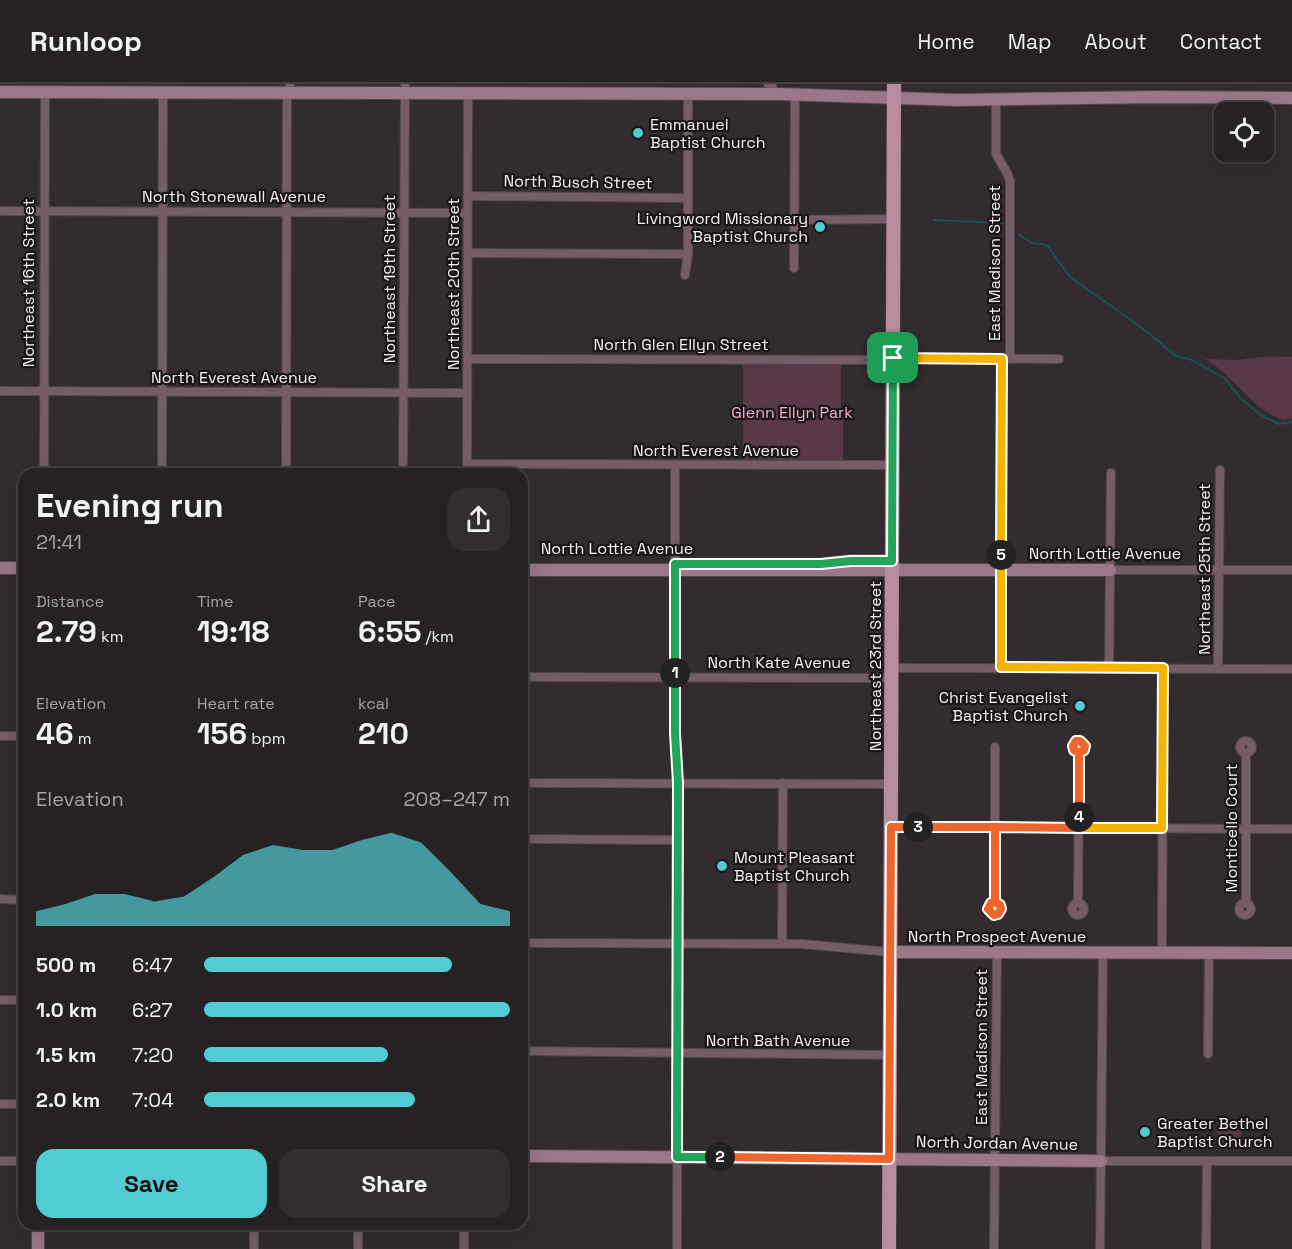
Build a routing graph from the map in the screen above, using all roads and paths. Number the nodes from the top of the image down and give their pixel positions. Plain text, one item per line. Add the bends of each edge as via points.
1 (894, 84) edge
2 (89, 88) edge
3 (188, 88) edge
4 (288, 89) edge
5 (405, 89) edge
6 (519, 89) edge
7 (651, 89) edge
8 (752, 89) edge
9 (771, 89) edge
10 (0, 92) edge
11 (45, 93) junction
12 (163, 93) junction
13 (468, 94) junction
14 (688, 94) junction
15 (795, 94) junction
16 (1292, 98) edge
17 (894, 99) junction
18 (996, 99) junction
19 (468, 196) junction
20 (687, 198) junction
21 (0, 211) edge
22 (45, 211) junction
23 (163, 211) junction
24 (404, 211) junction
25 (287, 212) junction
26 (468, 213) junction
27 (894, 219) junction
28 (794, 220) junction
29 (468, 253) junction
30 (688, 254) junction
31 (794, 268) dead end
32 (685, 275) dead end
33 (468, 359) junction
34 (893, 359) junction
35 (1006, 359) junction
36 (1059, 359) dead end
37 (0, 391) edge
38 (162, 391) junction
39 (44, 392) junction
40 (286, 392) junction
41 (404, 392) junction
42 (467, 393) junction
43 (467, 464) junction
44 (675, 465) junction
45 (893, 465) junction
46 (44, 468) edge
47 (162, 468) edge
48 (286, 468) edge
49 (403, 468) edge
50 (467, 468) edge
51 (1220, 470) dead end
52 (1111, 473) dead end
53 (0, 559) edge
54 (18, 560) edge
55 (528, 564) edge
56 (892, 566) junction
57 (675, 567) junction
58 (0, 568) edge
59 (18, 568) edge
60 (1001, 569) junction
61 (528, 570) edge
62 (1110, 570) junction
63 (1219, 570) junction
64 (1292, 570) edge
65 (1001, 667) junction
66 (1109, 668) junction
67 (1163, 668) junction
68 (1218, 669) junction
69 (1292, 669) edge
70 (892, 673) junction
71 (528, 677) edge
72 (675, 677) junction
73 (0, 736) edge
74 (18, 736) edge
75 (995, 747) dead end
76 (1079, 753) dead end
77 (1246, 753) dead end
78 (528, 783) edge
79 (678, 783) junction
80 (783, 783) junction
81 (891, 784) junction
82 (891, 827) junction
83 (995, 827) junction
84 (1079, 828) junction
85 (1162, 828) junction
86 (1246, 828) junction
87 (1292, 829) edge
88 (528, 839) edge
89 (678, 840) junction
90 (0, 899) edge
91 (18, 900) edge
92 (995, 902) dead end
93 (1078, 902) dead end
94 (1246, 903) dead end
95 (528, 943) edge
96 (677, 944) junction
97 (782, 945) junction
98 (890, 952) junction
99 (997, 952) junction
100 (1162, 952) junction
101 (1103, 953) junction
102 (1209, 953) junction
103 (1292, 953) edge
104 (0, 1000) edge
105 (18, 1000) edge
106 (528, 1051) edge
107 (677, 1053) junction
108 (1208, 1054) dead end
109 (890, 1055) junction
110 (0, 1104) edge
111 (18, 1104) edge
112 (528, 1156) edge
113 (677, 1157) junction
114 (889, 1159) junction
115 (995, 1160) junction
116 (0, 1161) edge
117 (18, 1161) edge
118 (1101, 1161) junction
119 (1207, 1161) junction
120 (1292, 1161) edge
121 (38, 1230) edge
122 (254, 1230) edge
123 (358, 1230) edge
124 (464, 1230) edge
125 (38, 1249) edge
126 (254, 1249) edge
127 (358, 1249) edge
128 (464, 1249) edge
129 (677, 1249) edge
130 (889, 1249) edge
131 (994, 1249) edge
132 (1100, 1249) edge
133 (1206, 1249) edge

1 - 17 main road, Northeast 23rd Street
2 - 11 street
2 - 12 street
3 - 4 street
3 - 12 street
4 - 5 street
4 - 25 street
5 - 13 street
5 - 24 street, Northeast 19th Street
6 - 7 street
6 - 13 street
7 - 14 street
8 - 9 street
8 - 14 street
9 - 15 street
10 - 11 street
11 - 22 street, Northeast 16th Street
12 - 23 street
13 - 19 street, Northeast 20th Street
14 - 20 street
15 - 17 street
15 - 28 street
16 - 18 street
17 - 18 street
17 - 27 main road, Northeast 23rd Street
18 - 35 street, East Madison Street via 996,154 1010,181
19 - 20 street, North Busch Street
19 - 26 street, Northeast 20th Street
20 - 30 street
21 - 22 street, North Stonewall Avenue
22 - 23 street, North Stonewall Avenue
22 - 39 street, Northeast 16th Street
23 - 25 street, North Stonewall Avenue
23 - 38 street
24 - 25 street, North Stonewall Avenue
24 - 26 street, North Stonewall Avenue
24 - 41 street, Northeast 19th Street
25 - 40 street
26 - 29 street, Northeast 20th Street
27 - 28 street
27 - 34 main road, Northeast 23rd Street
28 - 31 street
29 - 30 street
29 - 33 street, Northeast 20th Street
30 - 32 street
33 - 34 street, North Glen Ellyn Street
33 - 42 street, Northeast 20th Street
34 - 35 street, North Glen Ellyn Street
34 - 45 main road, Northeast 23rd Street
35 - 36 street, North Glen Ellyn Street
35 - 60 street, East Madison Street
37 - 39 street, North Everest Avenue
38 - 39 street, North Everest Avenue
38 - 40 street, North Everest Avenue
38 - 47 street
39 - 46 street, Northeast 16th Street
40 - 41 street, North Everest Avenue
40 - 48 street
41 - 42 street, North Everest Avenue
41 - 49 street, Northeast 19th Street
42 - 43 street, Northeast 20th Street
43 - 44 street, North Everest Avenue
43 - 50 street, Northeast 20th Street
44 - 45 street, North Everest Avenue
44 - 57 street
45 - 56 main road, Northeast 23rd Street
51 - 63 street, Northeast 25th Street
52 - 62 street
53 - 54 street
55 - 57 street, North Lottie Avenue
56 - 57 street, North Lottie Avenue via 851,561
56 - 60 street, North Lottie Avenue
56 - 70 main road, Northeast 23rd Street
57 - 61 street, North Lottie Avenue
57 - 72 street
58 - 59 street
60 - 62 street, North Lottie Avenue
60 - 65 street, East Madison Street
62 - 63 street, North Lottie Avenue
62 - 66 street
63 - 64 street, North Lottie Avenue
63 - 68 street, Northeast 25th Street
65 - 66 street, North Kate Avenue
65 - 70 street, North Kate Avenue
66 - 67 street, North Kate Avenue
67 - 68 street, North Kate Avenue
67 - 85 street
68 - 69 street, North Kate Avenue
70 - 72 street, North Kate Avenue
70 - 81 main road, Northeast 23rd Street
71 - 72 street, North Kate Avenue
72 - 79 street
73 - 74 street
75 - 83 street
76 - 84 street
77 - 86 street, Monticello Court
78 - 79 street
79 - 80 street
79 - 89 street
80 - 81 street
80 - 97 street
81 - 82 main road, Northeast 23rd Street
82 - 83 street
82 - 98 main road, Northeast 23rd Street
83 - 84 street
83 - 92 street
84 - 85 street
84 - 93 street
85 - 86 street
85 - 100 street
86 - 87 street
86 - 94 street, Monticello Court
88 - 89 street
89 - 96 street
90 - 91 street
95 - 96 street, North Prospect Avenue
96 - 97 street, North Prospect Avenue
96 - 107 street
97 - 98 street, North Prospect Avenue
98 - 99 street, North Prospect Avenue
98 - 109 main road, Northeast 23rd Street
99 - 101 street, North Prospect Avenue
99 - 115 street, East Madison Street
100 - 101 street, North Prospect Avenue
100 - 102 street, North Prospect Avenue
101 - 118 street
102 - 103 street, North Prospect Avenue
102 - 108 street
104 - 105 street
106 - 107 street, North Bath Avenue
107 - 109 street, North Bath Avenue
107 - 113 street
109 - 114 main road, Northeast 23rd Street
110 - 111 street
112 - 113 street, North Jordan Avenue
113 - 114 street, North Jordan Avenue
113 - 129 street
114 - 115 street, North Jordan Avenue
114 - 130 main road, Northeast 23rd Street
115 - 118 street, North Jordan Avenue
115 - 131 street, East Madison Street
116 - 117 street
118 - 119 street, North Jordan Avenue
118 - 132 street
119 - 120 street, North Jordan Avenue
119 - 133 street
121 - 125 street
122 - 126 street
123 - 127 street
124 - 128 street

